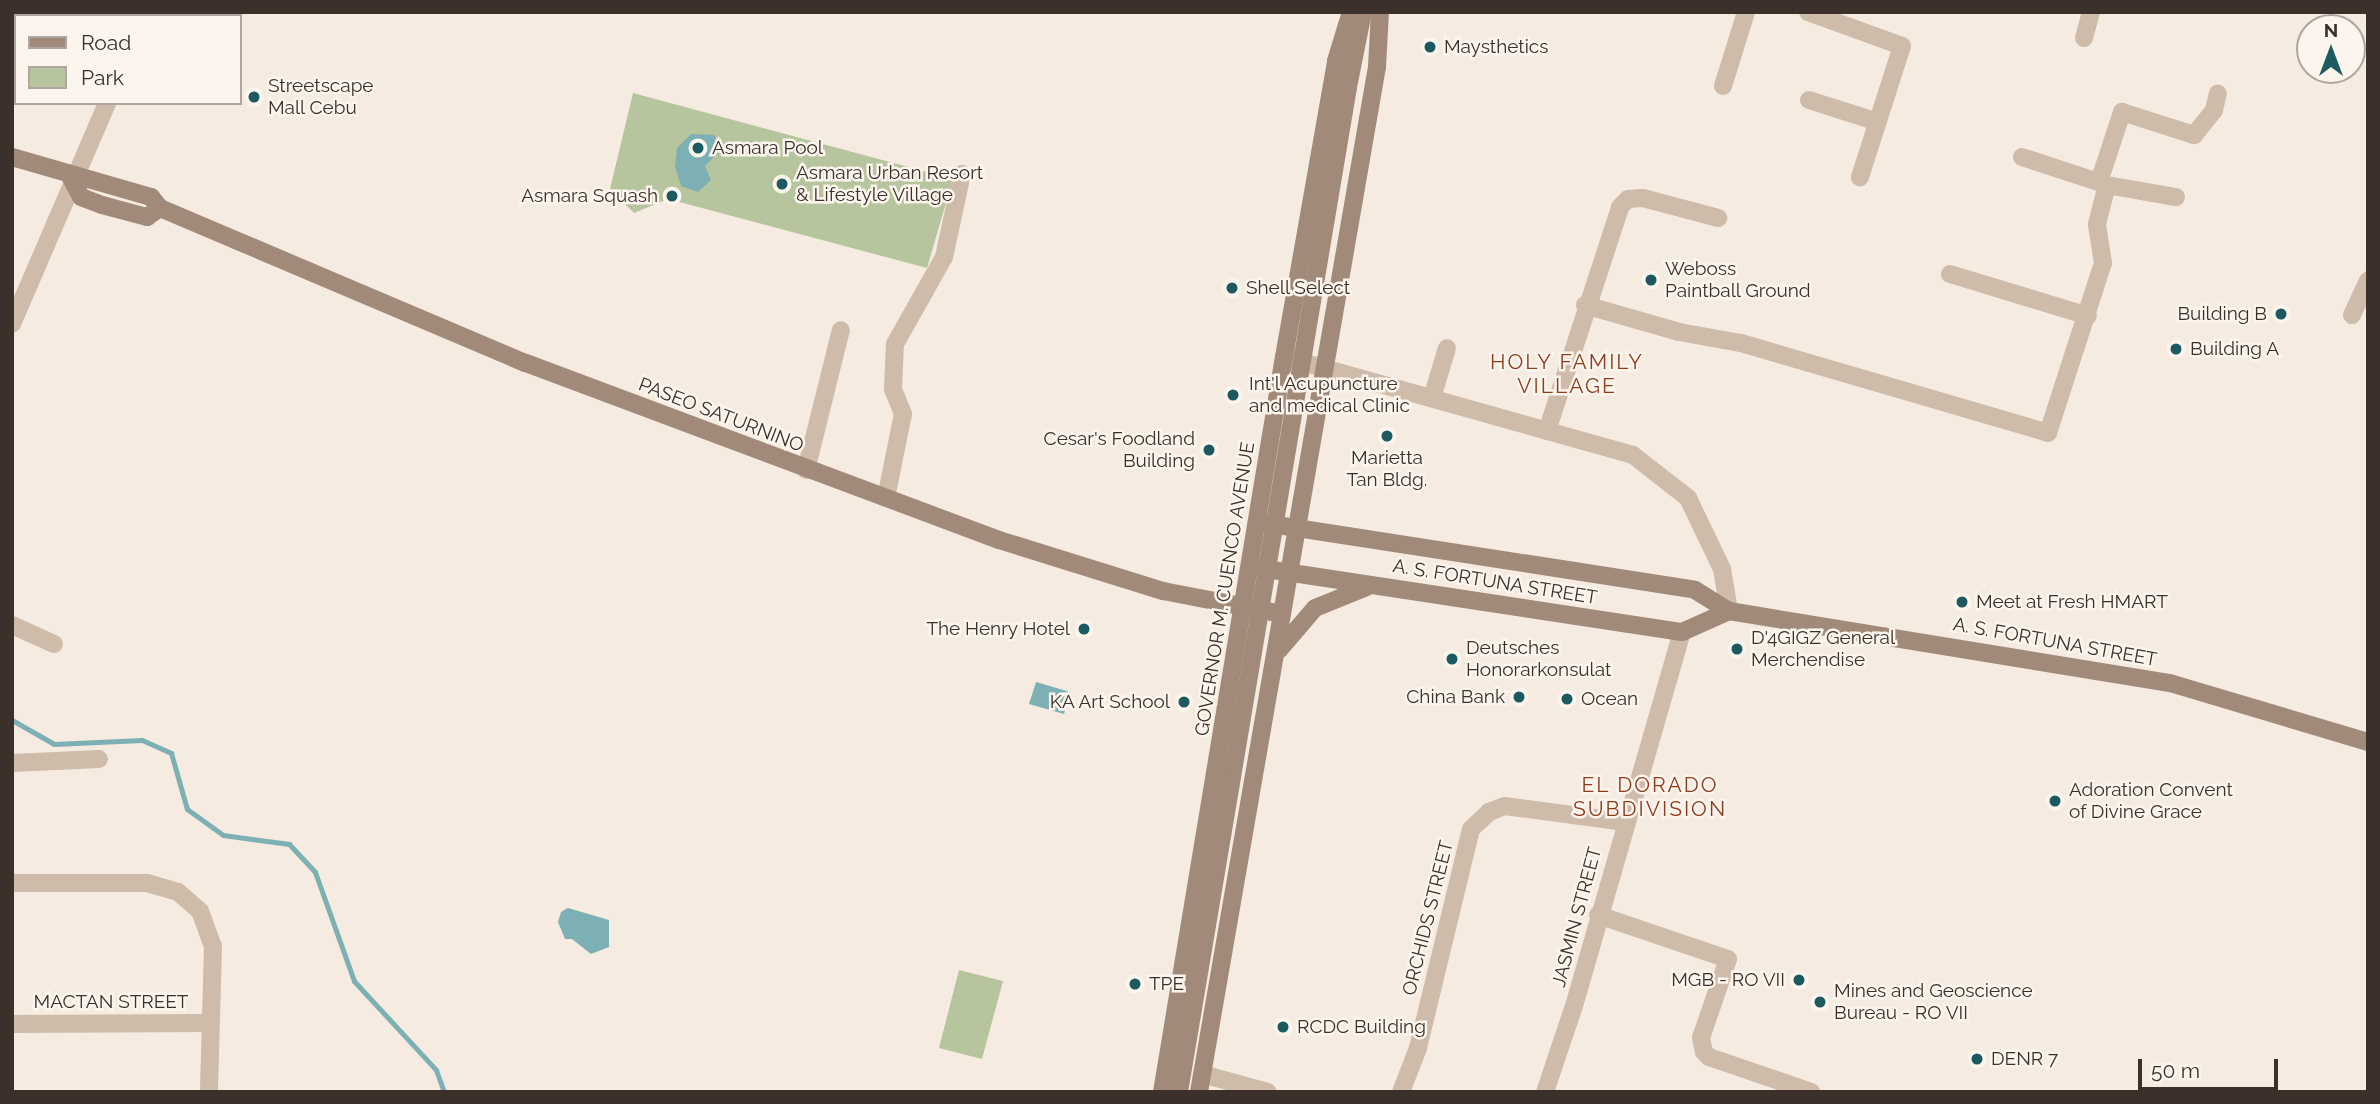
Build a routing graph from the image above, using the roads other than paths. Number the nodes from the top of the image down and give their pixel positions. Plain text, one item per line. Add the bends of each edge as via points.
1 (1351, 12) edge
2 (1363, 12) edge
3 (1380, 12) edge
4 (1746, 12) edge
5 (1808, 12) edge
6 (2091, 12) edge
7 (2084, 38) dead end
8 (1723, 86) dead end
9 (2218, 93) dead end
10 (1809, 100) dead end
11 (106, 105) edge
12 (1878, 122) junction
13 (12, 157) edge
14 (2022, 157) dead end
15 (962, 173) dead end
16 (1860, 177) dead end
17 (71, 178) junction
18 (2104, 183) junction
19 (2176, 197) dead end
20 (1718, 218) dead end
21 (1950, 274) dead end
22 (2368, 281) edge
23 (1585, 304) junction
24 (15, 313) edge
25 (2352, 315) dead end
26 (2088, 316) junction
27 (841, 330) dead end
28 (1447, 348) dead end
29 (1284, 357) junction
30 (1325, 369) junction
31 (1432, 398) junction
32 (1547, 431) junction
33 (1271, 435) junction
34 (1311, 442) junction
35 (806, 470) junction
36 (887, 498) junction
37 (1258, 522) junction
38 (1297, 528) junction
39 (1251, 566) junction
40 (1290, 572) junction
41 (1377, 585) junction
42 (1244, 607) junction
43 (1729, 611) junction
44 (1282, 614) junction
45 (12, 625) edge
46 (1682, 632) junction
47 (54, 644) dead end
48 (1273, 660) junction
49 (2368, 742) edge
50 (99, 759) dead end
51 (12, 763) edge
52 (1213, 800) junction
53 (1248, 807) junction
54 (1625, 822) junction
55 (1202, 864) junction
56 (1237, 870) junction
57 (12, 883) edge
58 (1598, 915) junction
59 (211, 1023) junction
60 (12, 1024) edge
61 (1200, 1083) edge
62 (1227, 1088) edge
63 (209, 1092) edge
64 (1162, 1092) edge
65 (1179, 1092) edge
66 (1268, 1092) edge
67 (1401, 1092) edge
68 (1545, 1092) edge
69 (1811, 1092) edge

1 - 29 main road, GOVERNOR M. CUENCO AVENUE via 1336,61
2 - 65 main road, GOVERNOR M. CUENCO AVENUE, bridge
3 - 30 main road via 1377,67
4 - 8 street
5 - 12 street via 1902,46
6 - 7 street
9 - 18 street via 2214,110 2194,135 2122,112
10 - 12 street
11 - 17 street
12 - 16 street
13 - 17 main road, PASEO SATURNINO
14 - 18 street
15 - 36 street via 944,257 895,344 893,389 903,414
17 - 24 street
17 - 35 main road, PASEO SATURNINO via 89,178 151,197 160,208 526,363
18 - 19 street
18 - 26 street via 2097,224 2104,263
20 - 23 street via 1643,198 1628,199 1620,207
21 - 26 street
22 - 25 street
23 - 26 street via 1679,332 1741,343 2048,433
23 - 32 street
27 - 35 street
28 - 31 street
29 - 30 street
29 - 33 main road, GOVERNOR M. CUENCO AVENUE
30 - 31 street
30 - 34 main road
31 - 32 street
32 - 43 street via 1633,455 1688,498 1722,569
33 - 34 main road via 1289,448
33 - 37 main road, GOVERNOR M. CUENCO AVENUE
34 - 38 main road
35 - 36 main road, PASEO SATURNINO
36 - 42 main road, PASEO SATURNINO via 1063,561 1163,591
37 - 38 main road, A. S. FORTUNA STREET
37 - 39 main road, GOVERNOR M. CUENCO AVENUE
38 - 40 main road
38 - 43 main road, A. S. FORTUNA STREET via 1695,590
39 - 40 main road, A. S. FORTUNA STREET
39 - 42 main road, GOVERNOR M. CUENCO AVENUE
40 - 41 main road, A. S. FORTUNA STREET
40 - 44 main road
41 - 46 main road, A. S. FORTUNA STREET
41 - 48 main road via 1338,595 1315,608
42 - 44 main road, PASEO SATURNINO
42 - 52 main road, GOVERNOR M. CUENCO AVENUE
43 - 46 main road
43 - 49 main road, A. S. FORTUNA STREET via 2170,683
44 - 48 main road
45 - 47 street
46 - 54 street, JASMIN STREET
48 - 53 main road
50 - 51 street
52 - 53 main road via 1230,792
52 - 55 main road, GOVERNOR M. CUENCO AVENUE
53 - 56 main road
54 - 58 street, JASMIN STREET
54 - 67 street, ORCHIDS STREET via 1505,806 1489,812 1471,829 1418,1048
55 - 56 main road
55 - 64 main road, GOVERNOR M. CUENCO AVENUE
56 - 61 main road
57 - 59 street via 147,883 178,892 200,911 213,946
58 - 68 street, JASMIN STREET
58 - 69 street via 1728,959 1701,1038 1704,1052
59 - 60 street, MACTAN STREET
59 - 63 street
61 - 62 street
62 - 66 street via 1235,1080

